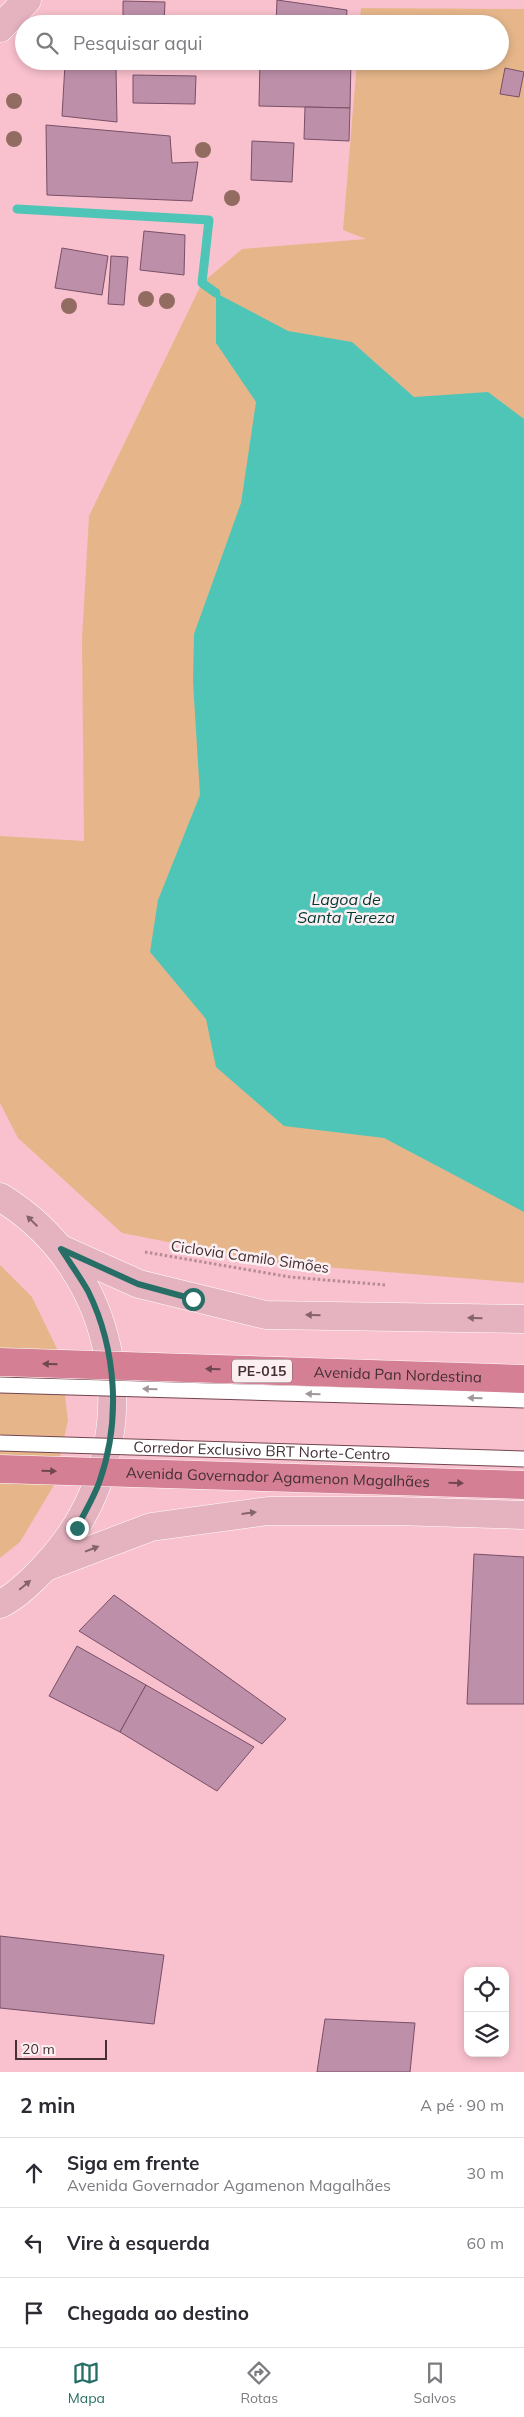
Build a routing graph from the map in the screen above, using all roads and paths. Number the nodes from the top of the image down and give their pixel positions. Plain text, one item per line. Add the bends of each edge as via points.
1 (27, 0) edge
2 (0, 28) edge
3 (0, 1197) edge
4 (61, 1249) junction
5 (136, 1250) dead end
6 (396, 1286) dead end
7 (524, 1319) edge
8 (0, 1362) edge
9 (524, 1379) edge
10 (0, 1385) edge
11 (524, 1400) edge
12 (0, 1443) edge
13 (524, 1459) edge
14 (0, 1469) edge
15 (524, 1485) edge
16 (524, 1515) edge
17 (46, 1567) junction
18 (1, 1605) edge

1 - 2 main road
4 -> 3 main road via 20,1209
7 -> 4 main road via 266,1315 138,1284
4 - 17 main road via 88,1291 105,1337 114,1386 111,1436 98,1484 77,1528
5 - 6 path, Ciclovia Camilo Simões via 290,1276
9 -> 8 highway, Avenida Pan Nordestina / PE-015, bridge
11 -> 10 lane, bridge
12 - 13 lane, Corredor Exclusivo BRT Norte-Centro, bridge
14 -> 15 highway, Avenida Governador Agamenon Magalhães, bridge
17 -> 16 main road, Avenida Governador Agamenon Magalhães via 151,1527 268,1511
18 -> 17 main road

